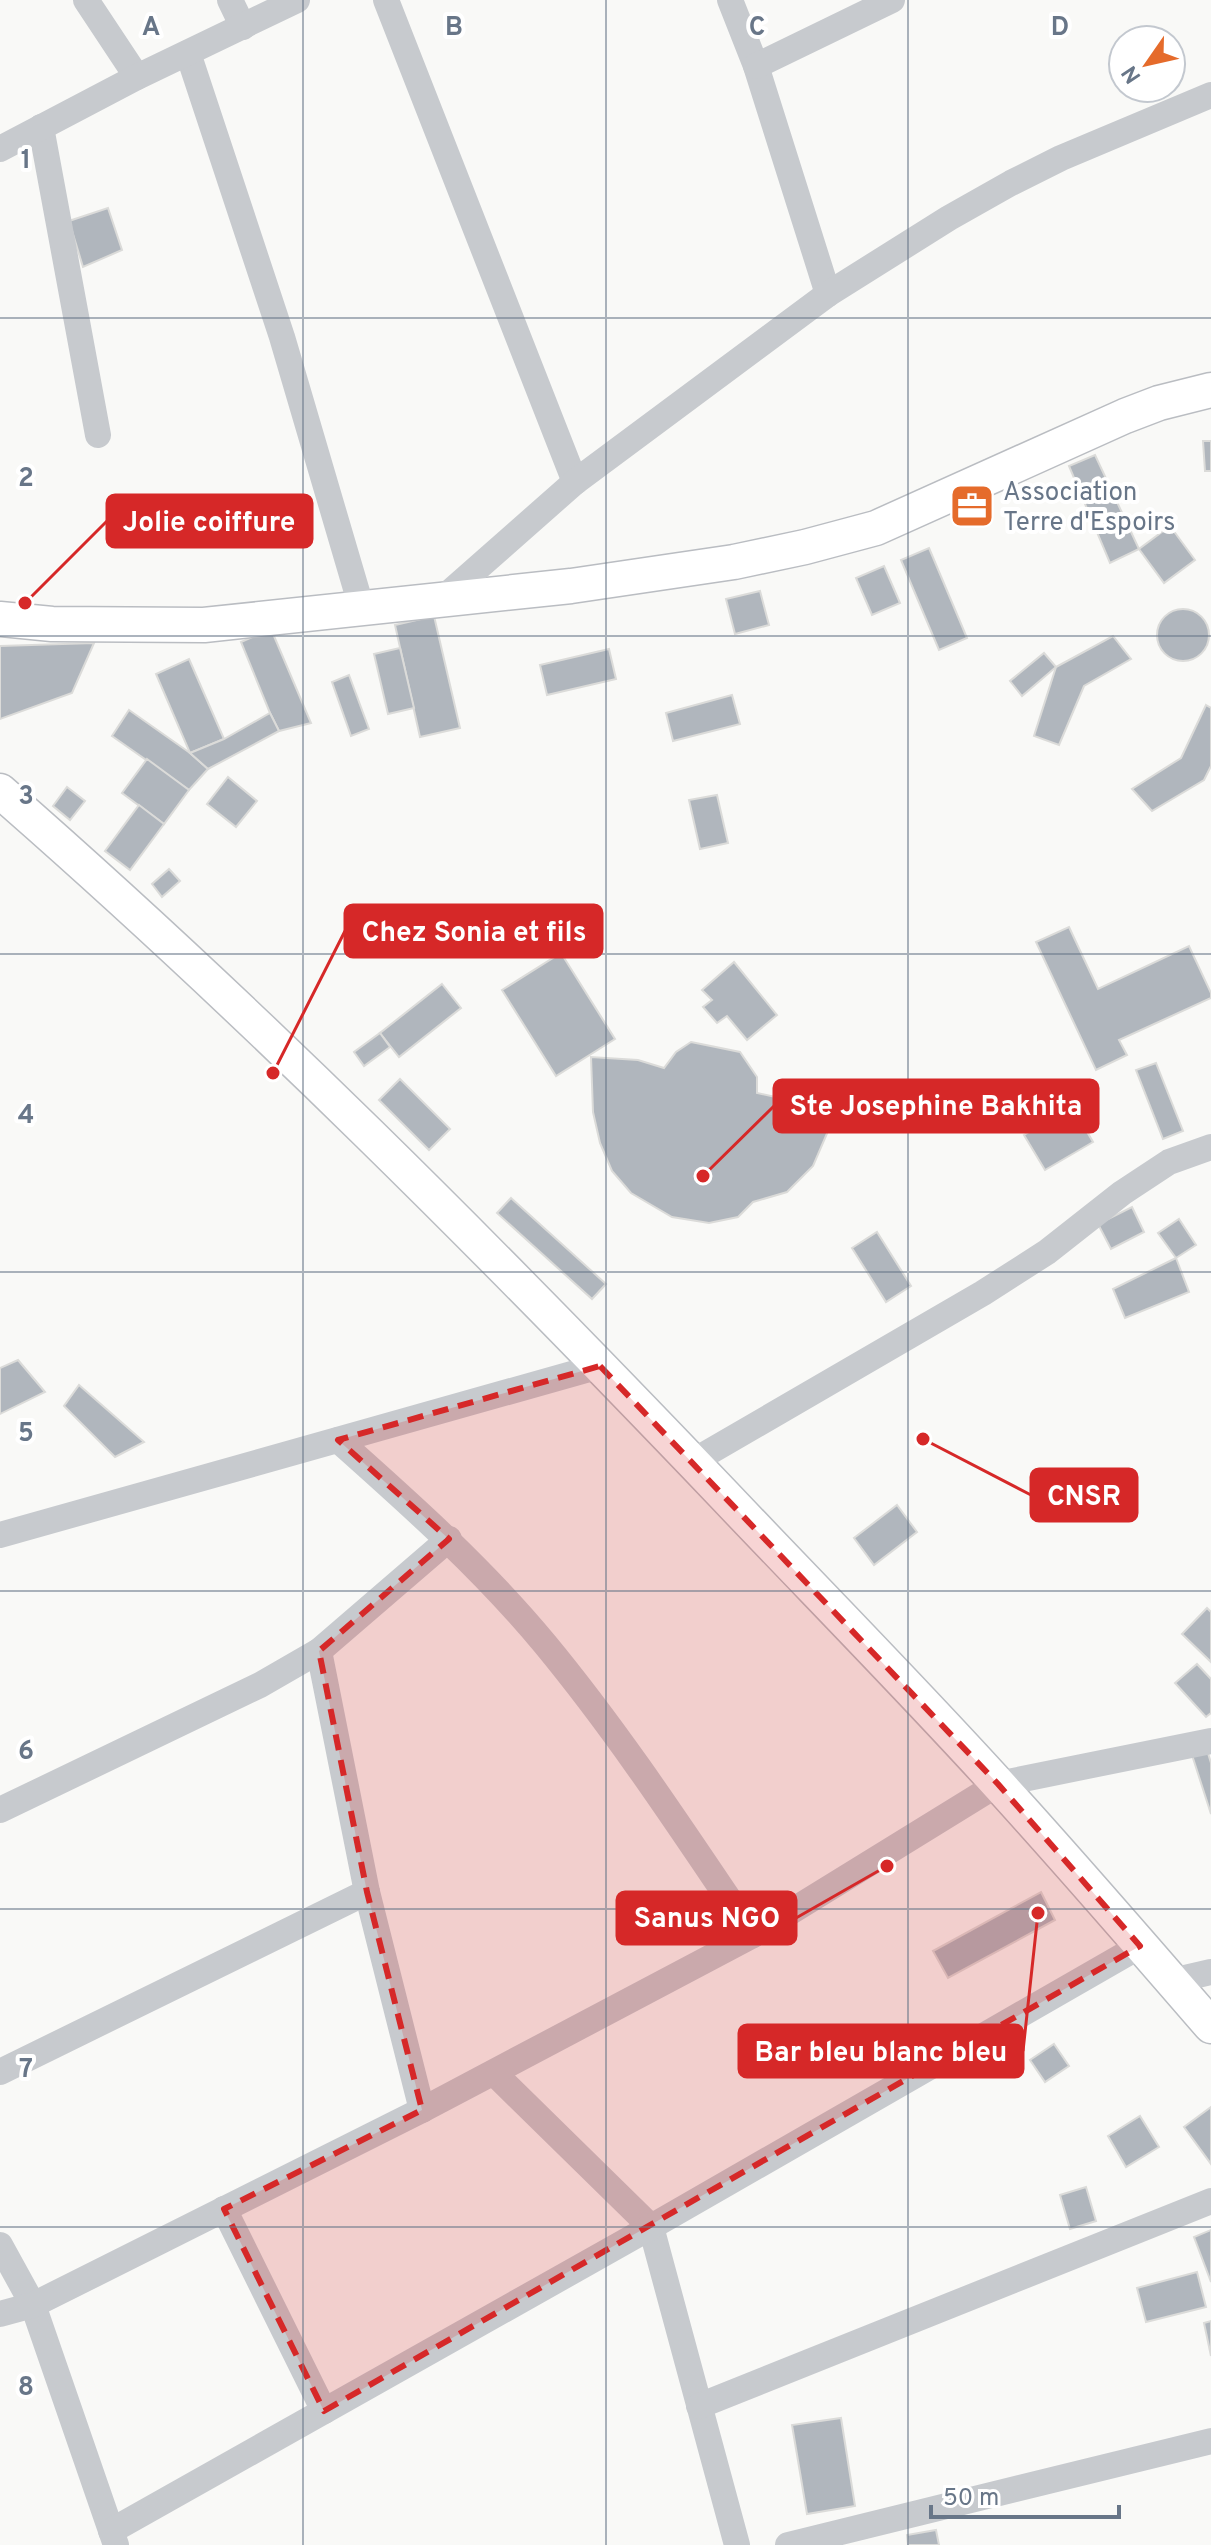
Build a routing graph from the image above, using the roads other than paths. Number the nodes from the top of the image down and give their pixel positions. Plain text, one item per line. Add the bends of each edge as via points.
1 (86, 0) edge
2 (230, 0) edge
3 (297, 0) edge
4 (386, 0) edge
5 (730, 0) edge
6 (892, 0) edge
7 (243, 27) junction
8 (188, 53) junction
9 (756, 66) junction
10 (137, 77) junction
11 (1211, 95) edge
12 (41, 127) junction
13 (0, 149) edge
14 (828, 294) junction
15 (1211, 390) edge
16 (98, 435) dead end
17 (575, 482) junction
18 (440, 601) junction
19 (362, 609) junction
20 (0, 619) edge
21 (0, 791) edge
22 (1211, 1147) edge
23 (600, 1366) junction
24 (338, 1440) junction
25 (692, 1462) junction
26 (0, 1535) edge
27 (449, 1539) junction
28 (319, 1651) junction
29 (1211, 1741) edge
30 (998, 1784) junction
31 (0, 1810) edge
32 (367, 1892) junction
33 (753, 1935) junction
34 (1140, 1946) junction
35 (1211, 1972) edge
36 (1172, 1981) junction
37 (1211, 2026) edge
38 (0, 2072) edge
39 (494, 2073) junction
40 (422, 2110) junction
41 (1211, 2201) edge
42 (224, 2209) junction
43 (651, 2227) junction
44 (0, 2245) edge
45 (33, 2305) junction
46 (0, 2314) edge
47 (699, 2406) junction
48 (324, 2411) junction
49 (1211, 2441) edge
50 (114, 2538) edge
51 (737, 2545) edge
52 (788, 2545) edge

1 - 10 street
2 - 7 street
3 - 7 street
4 - 17 street
5 - 9 street
6 - 9 street
7 - 8 street
8 - 10 street
8 - 19 street via 282,337
9 - 14 street
10 - 12 street
11 - 14 street via 1011,183
12 - 13 street
12 - 16 street
14 - 17 street
15 - 18 main road via 1125,416 909,515 849,536 734,562
17 - 18 street
18 - 19 main road
19 - 20 main road via 204,625
21 - 23 main road via 206,977
22 - 25 street via 1169,1162 983,1293
23 - 24 street
23 - 25 main road
24 - 26 street
24 - 27 street
25 - 30 main road
27 - 28 street
27 - 33 street via 586,1694
28 - 31 street via 260,1685
28 - 32 street
29 - 30 street
30 - 33 street
30 - 34 main road
32 - 38 street
32 - 40 street
33 - 39 street
34 - 36 main road
34 - 43 street
35 - 36 street
36 - 37 main road
39 - 40 street
39 - 43 street
40 - 42 street
41 - 47 street
42 - 45 street
42 - 48 street
43 - 47 street
43 - 48 street
44 - 45 street
45 - 46 street
45 - 50 street
47 - 51 street
48 - 50 street
49 - 52 street

